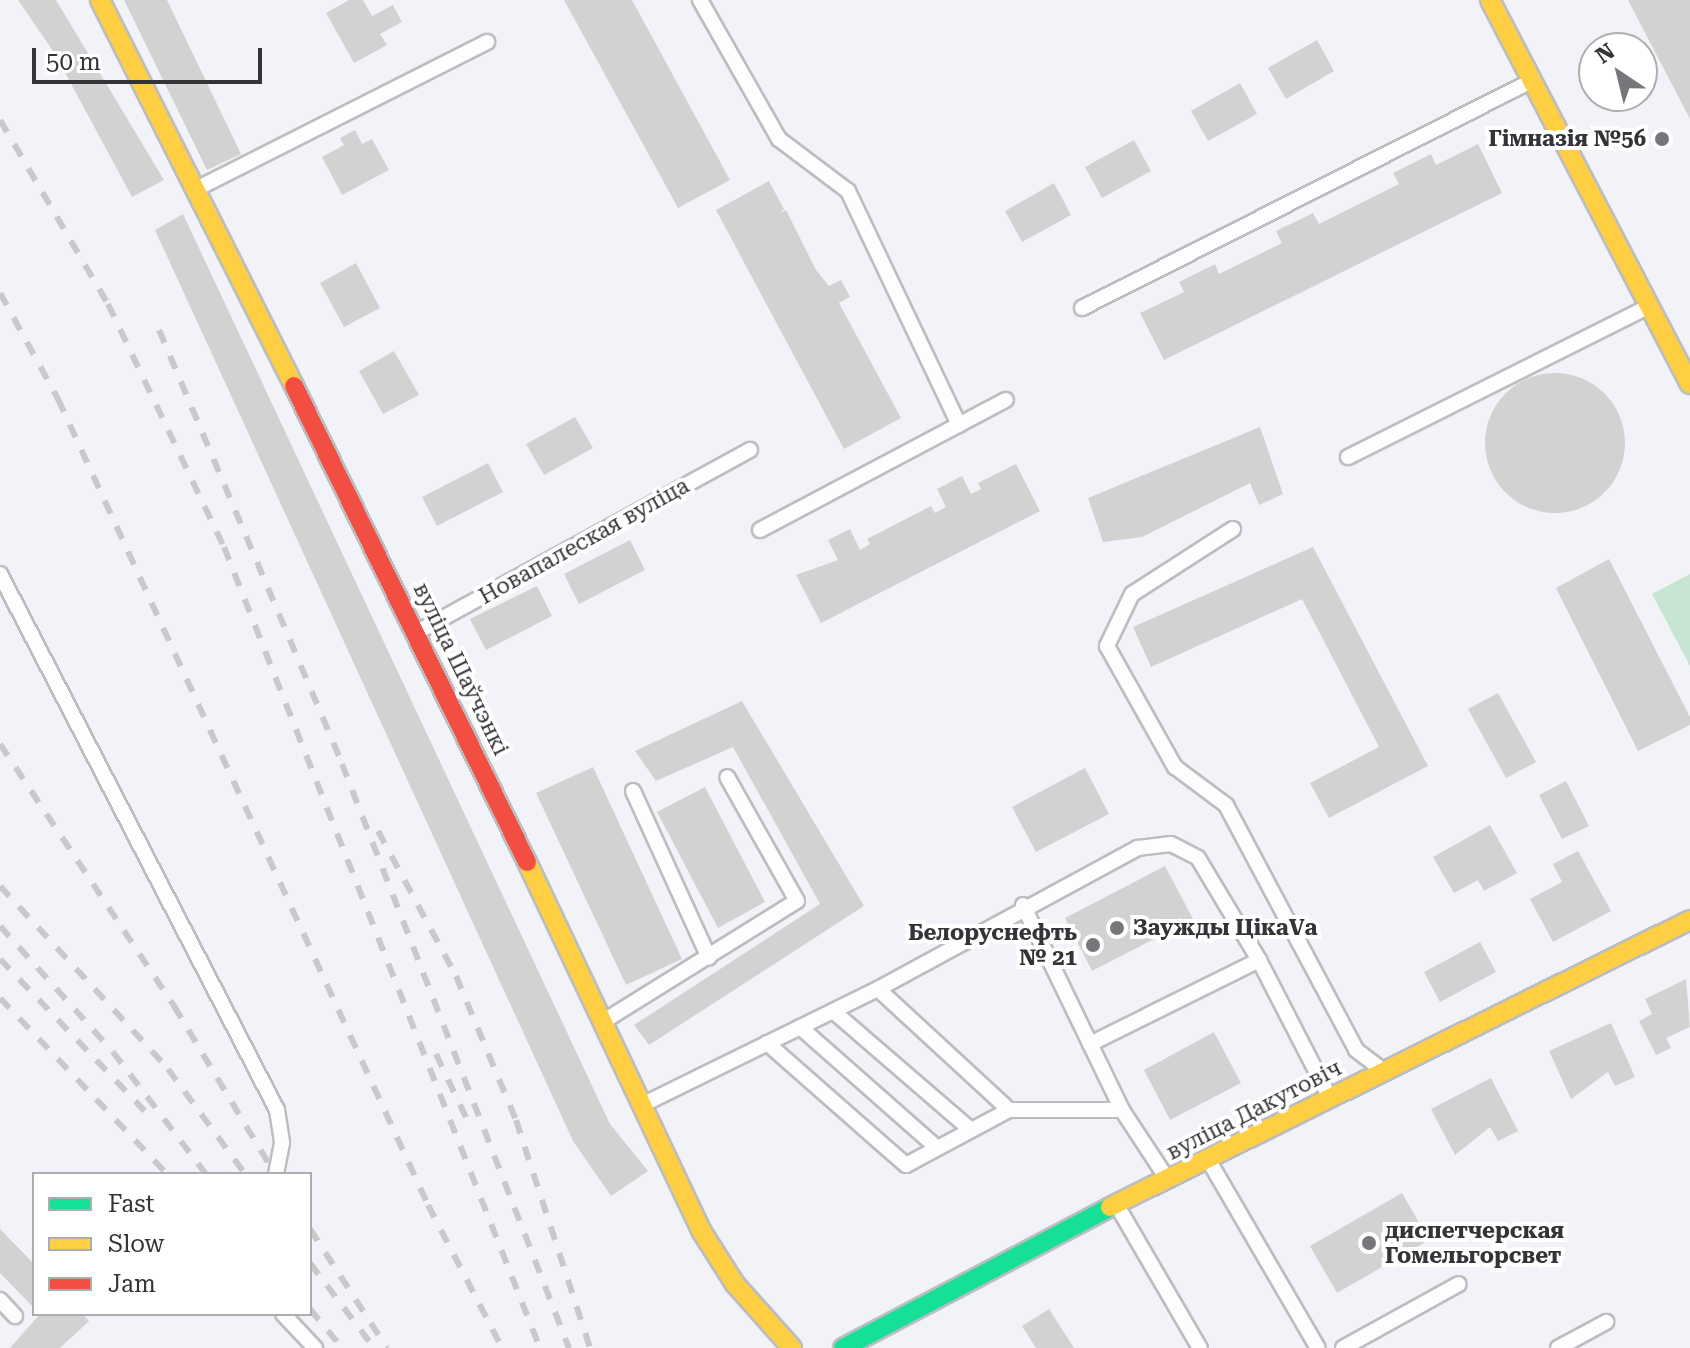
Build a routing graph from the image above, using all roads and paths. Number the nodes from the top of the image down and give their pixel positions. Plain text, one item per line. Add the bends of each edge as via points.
1 (100, 0) edge
2 (700, 0) edge
3 (1490, 0) edge
4 (487, 42) dead end
5 (1532, 81) junction
6 (197, 188) junction
7 (1649, 306) junction
8 (1082, 308) dead end
9 (1684, 359) edge
10 (1690, 384) edge
11 (1006, 400) dead end
12 (959, 425) junction
13 (750, 450) dead end
14 (1348, 457) dead end
15 (1233, 529) dead end
16 (760, 530) dead end
17 (0, 574) edge
18 (418, 632) junction
19 (727, 777) dead end
20 (633, 791) dead end
21 (1023, 905) junction
22 (1690, 920) edge
23 (709, 958) junction
24 (1259, 960) junction
25 (878, 989) junction
26 (833, 1011) junction
27 (604, 1021) junction
28 (800, 1027) junction
29 (767, 1043) junction
30 (1090, 1044) junction
31 (1384, 1071) junction
32 (1330, 1098) junction
33 (640, 1106) junction
34 (1009, 1110) junction
35 (1122, 1110) junction
36 (971, 1130) junction
37 (936, 1147) junction
38 (1209, 1161) junction
39 (276, 1172) edge
40 (1168, 1180) junction
41 (1117, 1205) junction
42 (1459, 1284) dead end
43 (0, 1300) edge
44 (15, 1316) dead end
45 (285, 1316) edge
46 (1606, 1322) dead end
47 (885, 1323) junction
48 (315, 1348) edge
49 (792, 1348) edge
50 (843, 1348) edge
51 (871, 1348) edge
52 (1200, 1348) edge
53 (1318, 1348) edge
54 (1343, 1348) edge
55 (1558, 1348) edge

1 - 6 street, вуліца Шаўчэнкі
2 - 12 lane via 779,139 848,191
3 - 5 street
4 - 6 lane
5 - 7 street
5 - 8 lane
6 - 18 street, вуліца Шаўчэнкі
7 - 9 street
7 - 14 lane
9 - 10 street
11 - 12 lane
12 - 16 lane
13 - 18 lane, Новапалеская вуліца
15 - 31 lane via 1132,594 1107,646 1175,767 1226,805 1356,1050
17 - 39 lane via 277,1110 282,1143
18 - 27 street, вуліца Шаўчэнкі
19 - 23 lane via 797,901
20 - 23 lane
21 - 24 lane via 1138,848 1171,844 1198,858
21 - 25 lane
21 - 30 lane
22 - 31 street, вуліца Дакутовіч
23 - 27 lane
24 - 30 lane
24 - 32 lane
25 - 26 lane
25 - 34 lane
26 - 28 lane
26 - 36 lane
27 - 33 street, вуліца Шаўчэнкі
28 - 29 lane
28 - 37 lane
29 - 33 lane
29 - 37 lane via 906,1165
30 - 35 lane
31 - 32 street, вуліца Дакутовіч
32 - 38 street, вуліца Дакутовіч
33 - 49 street, вуліца Шаўчэнкі via 702,1232 735,1284
34 - 35 lane
34 - 36 lane
35 - 40 lane
36 - 37 lane
38 - 40 street, вуліца Дакутовіч
38 - 53 lane
40 - 41 street, вуліца Дакутовіч
41 - 47 street, вуліца Дакутовіч
41 - 52 lane
42 - 54 lane
43 - 44 lane
45 - 48 lane
46 - 55 lane
47 - 50 street, вуліца Дакутовіч
47 - 51 street

